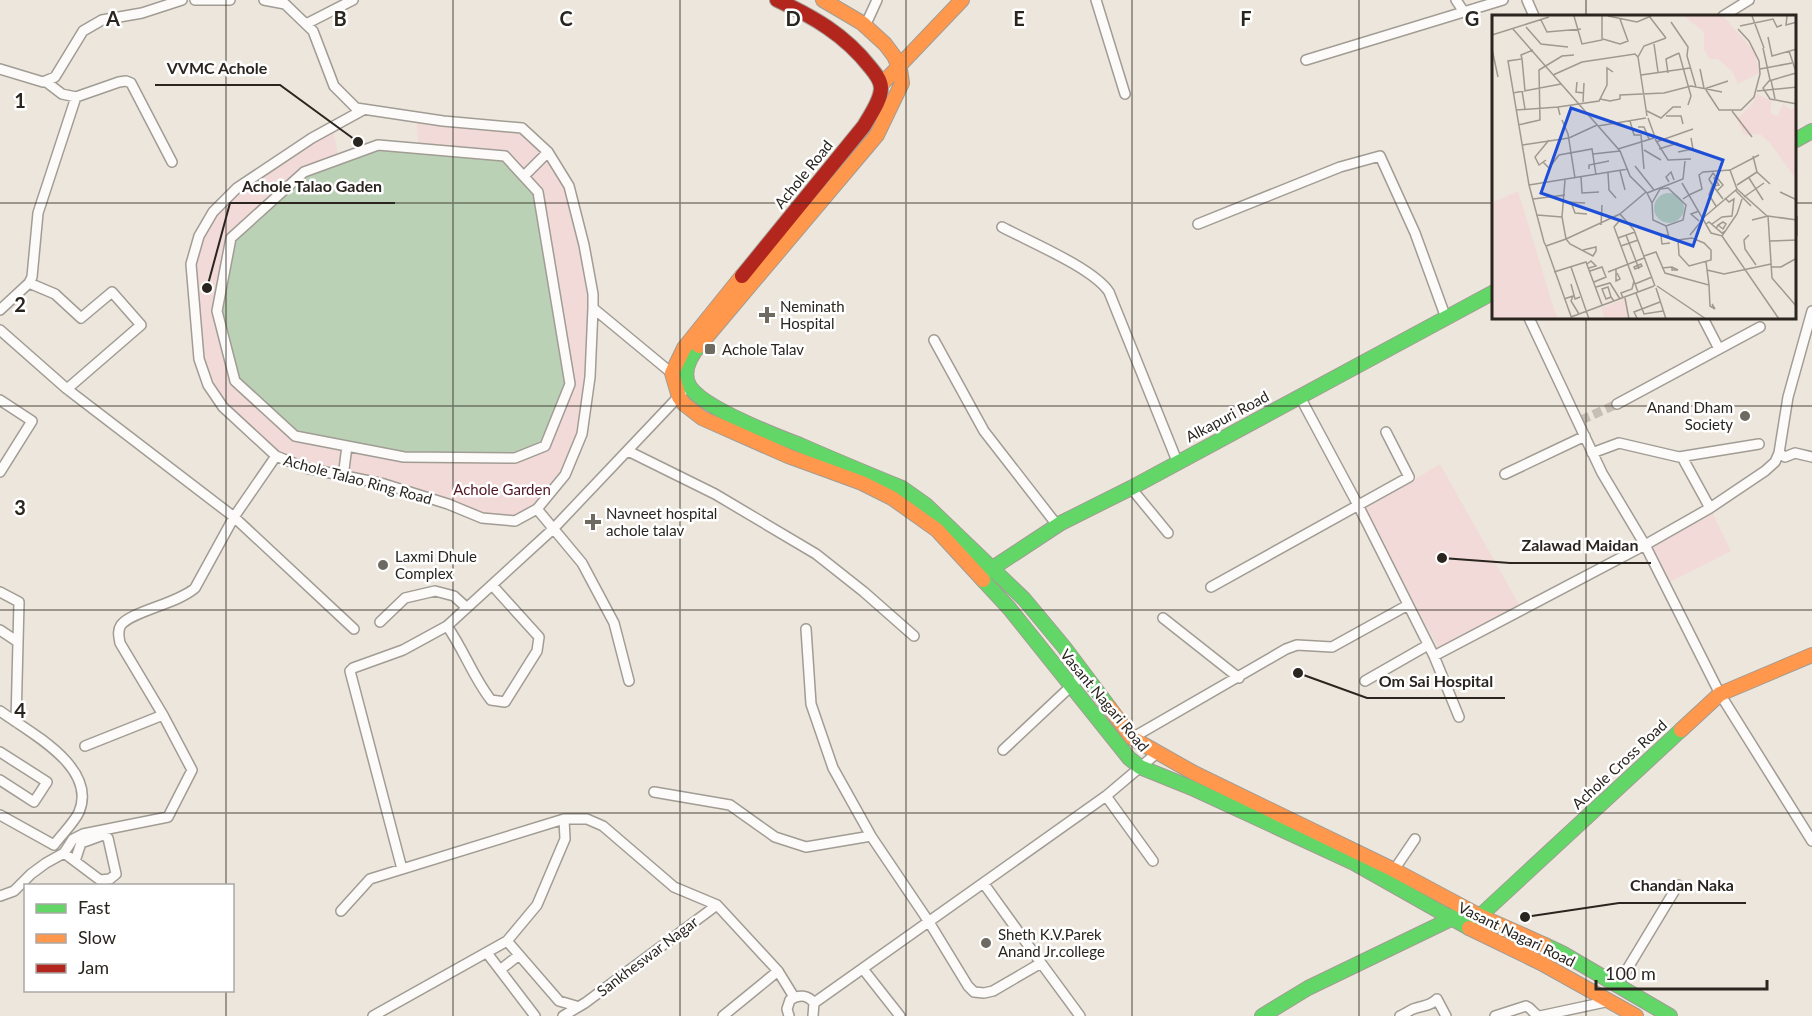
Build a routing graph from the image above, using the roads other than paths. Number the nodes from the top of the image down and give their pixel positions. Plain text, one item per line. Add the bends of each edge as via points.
1 (182, 0) edge
2 (195, 0) edge
3 (230, 0) edge
4 (264, 0) edge
5 (353, 0) edge
6 (777, 0) edge
7 (823, 0) edge
8 (877, 0) edge
9 (962, 0) edge
10 (1096, 0) edge
11 (1456, 0) edge
12 (1503, 0) edge
13 (1527, 0) edge
14 (1749, 0) edge
15 (1464, 12) junction
16 (1534, 15) edge
17 (1724, 15) edge
18 (306, 24) junction
19 (866, 24) junction
20 (1306, 60) dead end
21 (900, 66) junction
22 (0, 69) edge
23 (45, 81) junction
24 (881, 85) junction
25 (1125, 94) dead end
26 (76, 97) junction
27 (363, 110) junction
28 (1812, 131) edge
29 (1797, 139) edge
30 (548, 152) junction
31 (172, 162) dead end
32 (524, 176) junction
33 (1198, 224) dead end
34 (1002, 227) dead end
35 (28, 283) junction
36 (1492, 293) edge
37 (593, 309) junction
38 (0, 310) edge
39 (1812, 311) edge
40 (1446, 318) junction
41 (1530, 320) edge
42 (1704, 320) edge
43 (1760, 327) dead end
44 (0, 330) edge
45 (1809, 333) edge
46 (934, 340) dead end
47 (1719, 350) junction
48 (672, 373) junction
49 (689, 386) junction
50 (67, 389) junction
51 (679, 397) junction
52 (1300, 397) junction
53 (0, 400) edge
54 (1617, 404) tunnel mouth
55 (1386, 432) dead end
56 (1585, 436) junction
57 (1759, 444) dead end
58 (347, 446) junction
59 (628, 451) junction
60 (1592, 453) junction
61 (1779, 453) junction
62 (276, 456) junction
63 (1682, 457) junction
64 (1812, 458) edge
65 (1177, 461) junction
66 (0, 472) edge
67 (1505, 474) dead end
68 (343, 477) junction
69 (1131, 488) junction
70 (1359, 507) junction
71 (1710, 508) junction
72 (537, 509) junction
73 (234, 518) junction
74 (1057, 525) junction
75 (553, 529) junction
76 (1168, 533) dead end
77 (1645, 545) junction
78 (993, 568) junction
79 (980, 576) junction
80 (492, 585) junction
81 (1211, 587) dead end
82 (0, 592) edge
83 (1408, 605) junction
84 (467, 608) junction
85 (1164, 618) dead end
86 (380, 622) dead end
87 (447, 626) junction
88 (354, 629) dead end
89 (806, 629) dead end
90 (0, 630) edge
91 (914, 636) dead end
92 (18, 642) junction
93 (1428, 645) junction
94 (1812, 655) edge
95 (1434, 657) junction
96 (1084, 674) junction
97 (1239, 678) junction
98 (629, 681) dead end
99 (1365, 681) dead end
100 (1071, 686) junction
101 (1720, 694) junction
102 (1, 714) edge
103 (163, 715) junction
104 (1459, 717) dead end
105 (16, 722) junction
106 (1132, 738) junction
107 (85, 746) dead end
108 (1003, 750) dead end
109 (0, 752) edge
110 (1157, 753) junction
111 (1140, 767) junction
112 (0, 780) edge
113 (654, 792) dead end
114 (1106, 796) junction
115 (0, 814) edge
116 (564, 819) junction
117 (871, 836) junction
118 (1415, 839) dead end
119 (1812, 841) edge
120 (64, 854) junction
121 (75, 861) junction
122 (1153, 861) dead end
123 (402, 869) junction
124 (1394, 870) junction
125 (984, 884) junction
126 (1678, 885) dead end
127 (0, 896) edge
128 (717, 905) junction
129 (1465, 907) junction
130 (341, 910) dead end
131 (1480, 916) junction
132 (1451, 919) junction
133 (929, 922) junction
134 (1468, 927) junction
135 (507, 941) junction
136 (487, 953) junction
137 (519, 955) junction
138 (1041, 963) junction
139 (863, 969) junction
140 (500, 970) junction
141 (778, 971) junction
142 (1617, 986) junction
143 (794, 997) junction
144 (1612, 1001) junction
145 (814, 1003) junction
146 (576, 1006) junction
147 (373, 1016) edge
148 (535, 1016) edge
149 (563, 1016) edge
150 (723, 1016) edge
151 (789, 1016) edge
152 (813, 1016) edge
153 (900, 1016) edge
154 (1080, 1016) edge
155 (1262, 1016) edge
156 (1400, 1016) edge
157 (1446, 1016) edge
158 (1495, 1016) edge
159 (1537, 1016) edge
160 (1636, 1016) edge
161 (1670, 1016) edge

1 - 23 street via 102,20 83,31 55,76
2 - 3 street
4 - 18 street via 285,4
5 - 18 street
6 - 24 main road via 832,28 862,56
7 - 19 main road
8 - 19 street
9 - 21 main road, Achole Road
10 - 25 street
11 - 15 street
12 - 15 street
13 - 16 street
14 - 17 street
15 - 20 street
18 - 27 street via 313,31 334,86
19 - 21 main road
21 - 24 main road, Achole Road
21 - 49 main road via 902,83 877,135 693,353 686,368
22 - 23 street
23 - 26 street via 62,94
24 - 48 main road, Achole Road via 864,126 684,348
26 - 31 street via 119,82 131,83
26 - 35 street via 38,213 32,277
27 - 30 street, Achole Talao Ring Road via 522,128
27 - 62 street, Achole Talao Ring Road via 312,138 237,188 213,212 199,236 191,264 199,359 208,385 223,406
28 - 29 main road
30 - 32 street
30 - 37 street, Achole Talao Ring Road via 569,186 584,245
32 - 58 street via 538,192 570,384 545,446 515,458 404,457
32 - 58 street via 505,156 378,146 304,172 231,238 217,311 235,381 295,436
33 - 40 street via 1340,167 1380,156 1415,233
34 - 65 street via 1102,282
35 - 38 street
35 - 50 street via 55,294 81,318 112,292 141,325
36 - 40 main road, Alkapuri Road
37 - 48 street
37 - 72 street, Achole Talao Ring Road via 582,434 565,475
39 - 45 street
40 - 52 main road, Alkapuri Road
41 - 56 street
42 - 47 street
43 - 47 street
44 - 50 street
45 - 61 street via 1788,397
46 - 74 street via 984,431
47 - 54 street
48 - 49 street
48 - 51 main road
49 - 51 street
49 - 78 main road, Vasant Nagari Road via 700,398 739,420 902,488 926,505
50 - 73 street
51 - 59 street
51 - 79 main road, Vasant Nagari Road via 702,418 892,498 937,530
52 - 65 main road, Alkapuri Road
52 - 70 street
53 - 66 street via 32,421
55 - 70 street via 1409,477
56 - 60 street
56 - 67 street
57 - 63 street
58 - 68 street
59 - 75 street
59 - 91 street via 715,494 816,554
60 - 63 street via 1618,443
60 - 77 street
61 - 64 street via 1785,457 1795,453
61 - 71 street via 1766,471
62 - 68 street, Achole Talao Ring Road
62 - 73 street
63 - 71 street
65 - 69 main road, Alkapuri Road
68 - 72 street, Achole Talao Ring Road via 384,484 482,518 515,521
69 - 74 main road, Alkapuri Road
69 - 76 street
70 - 81 street
70 - 83 street
71 - 77 street
72 - 75 street
73 - 88 street
73 - 103 street via 195,588 186,597 129,618 118,633 120,643
74 - 78 main road, Alkapuri Road
75 - 80 street
75 - 98 street via 582,563 614,623
77 - 95 street
77 - 101 street
78 - 79 main road, Alkapuri Road
78 - 96 main road, Vasant Nagari Road via 1024,599
79 - 100 main road, Vasant Nagari Road
80 - 84 street
80 - 87 street via 539,637 537,651 505,702 491,700
82 - 92 street via 19,602
83 - 93 street
83 - 97 street via 1341,644 1297,645
84 - 86 street via 454,596 435,591 405,598
84 - 87 street
85 - 97 street
87 - 123 street via 403,650 350,671
89 - 117 street via 811,704 833,768
90 - 92 street
92 - 105 street
93 - 95 street
93 - 99 street
94 - 101 main road, Achole Cross Road
95 - 104 street
96 - 100 street
96 - 106 main road, Vasant Nagari Road
97 - 106 street
100 - 108 street
100 - 111 main road, Vasant Nagari Road
101 - 119 street
101 - 131 main road, Achole Cross Road
102 - 105 street
103 - 107 street
103 - 120 street via 192,770 168,817 83,834 73,839
105 - 115 street via 61,754 76,772 82,796 79,812 54,844
106 - 110 main road, Vasant Nagari Road
109 - 112 street via 47,782 34,802
110 - 111 street
110 - 124 main road, Vasant Nagari Road
111 - 114 street
111 - 132 main road, Vasant Nagari Road via 1354,862
113 - 117 street via 730,805 775,837 806,847
114 - 122 street
114 - 125 street
116 - 123 street
116 - 128 street via 587,819 603,826 674,887
116 - 135 street via 565,839 537,905
117 - 133 street
118 - 124 street
120 - 121 street
120 - 127 street via 38,869 14,891
121 - 121 street via 100,880 116,874 108,838 103,835 81,843
123 - 130 street via 370,879
124 - 129 main road, Vasant Nagari Road
125 - 133 street
125 - 138 street
126 - 142 street
128 - 141 street
128 - 146 street, Sankheswar Nagar
129 - 131 main road, Vasant Nagari Road
129 - 132 main road
131 - 134 main road, Achole Cross Road
131 - 142 main road, Vasant Nagari Road via 1562,953
132 - 134 main road, Vasant Nagari Road
132 - 155 main road via 1308,988
133 - 138 street via 974,992 993,991
133 - 139 street
134 - 144 main road, Vasant Nagari Road
135 - 136 street
135 - 137 street
136 - 140 street
136 - 147 street
137 - 140 street
137 - 146 street via 559,1001
138 - 154 street
139 - 145 street
139 - 153 street
140 - 148 street
141 - 143 street
141 - 150 street
142 - 161 main road, Vasant Nagari Road
143 - 145 street via 803,995
143 - 151 street via 788,1004
144 - 159 street
144 - 160 main road, Vasant Nagari Road
145 - 152 street
146 - 149 street, Sankheswar Nagar
156 - 157 street via 1437,999
158 - 159 street via 1527,1006

